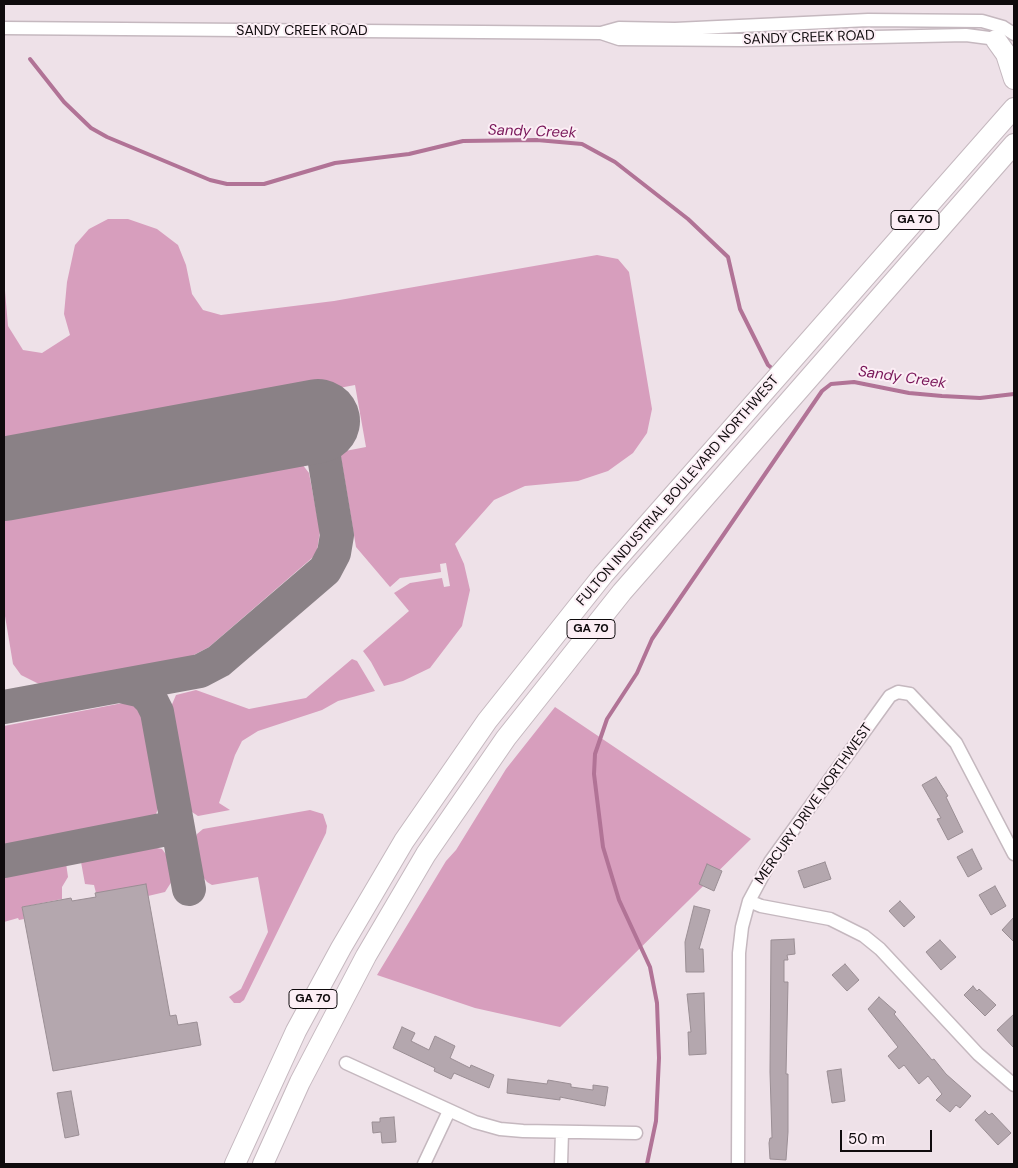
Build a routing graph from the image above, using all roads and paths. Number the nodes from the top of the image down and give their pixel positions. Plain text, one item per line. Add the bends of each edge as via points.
1 (4, 28) edge
2 (601, 33) junction
3 (1005, 37) edge
4 (1014, 52) edge
5 (1014, 79) edge
6 (1014, 108) edge
7 (1014, 144) edge
8 (1014, 854) edge
9 (749, 902) junction
10 (346, 1063) dead end
11 (1014, 1084) edge
12 (449, 1110) junction
13 (562, 1132) junction
14 (636, 1133) dead end
15 (235, 1164) edge
16 (263, 1164) edge
17 (424, 1164) edge
18 (561, 1164) edge
19 (738, 1164) edge

1 - 2 street, SANDY CREEK ROAD
2 - 3 street, SANDY CREEK ROAD via 619,39
2 - 3 street, SANDY CREEK ROAD via 619,28 675,29 877,20 982,22 1003,27
3 - 4 street, SANDY CREEK ROAD
3 - 5 main road
6 - 15 main road, FULTON INDUSTRIAL BOULEVARD NORTHWEST / GA 70 via 604,575 488,721 404,841 341,948 296,1031
7 - 16 main road, FULTON INDUSTRIAL BOULEVARD NORTHWEST / GA 70 via 622,592 506,738 426,854 366,956 316,1050
8 - 9 street, MERCURY DRIVE NORTHWEST via 956,743 910,694 898,692 890,696 770,862
9 - 11 street via 830,919 864,936 978,1054
9 - 19 street, MERCURY DRIVE NORTHWEST via 739,953
10 - 12 street
12 - 13 street via 500,1129
12 - 17 street
13 - 14 street
13 - 18 street

